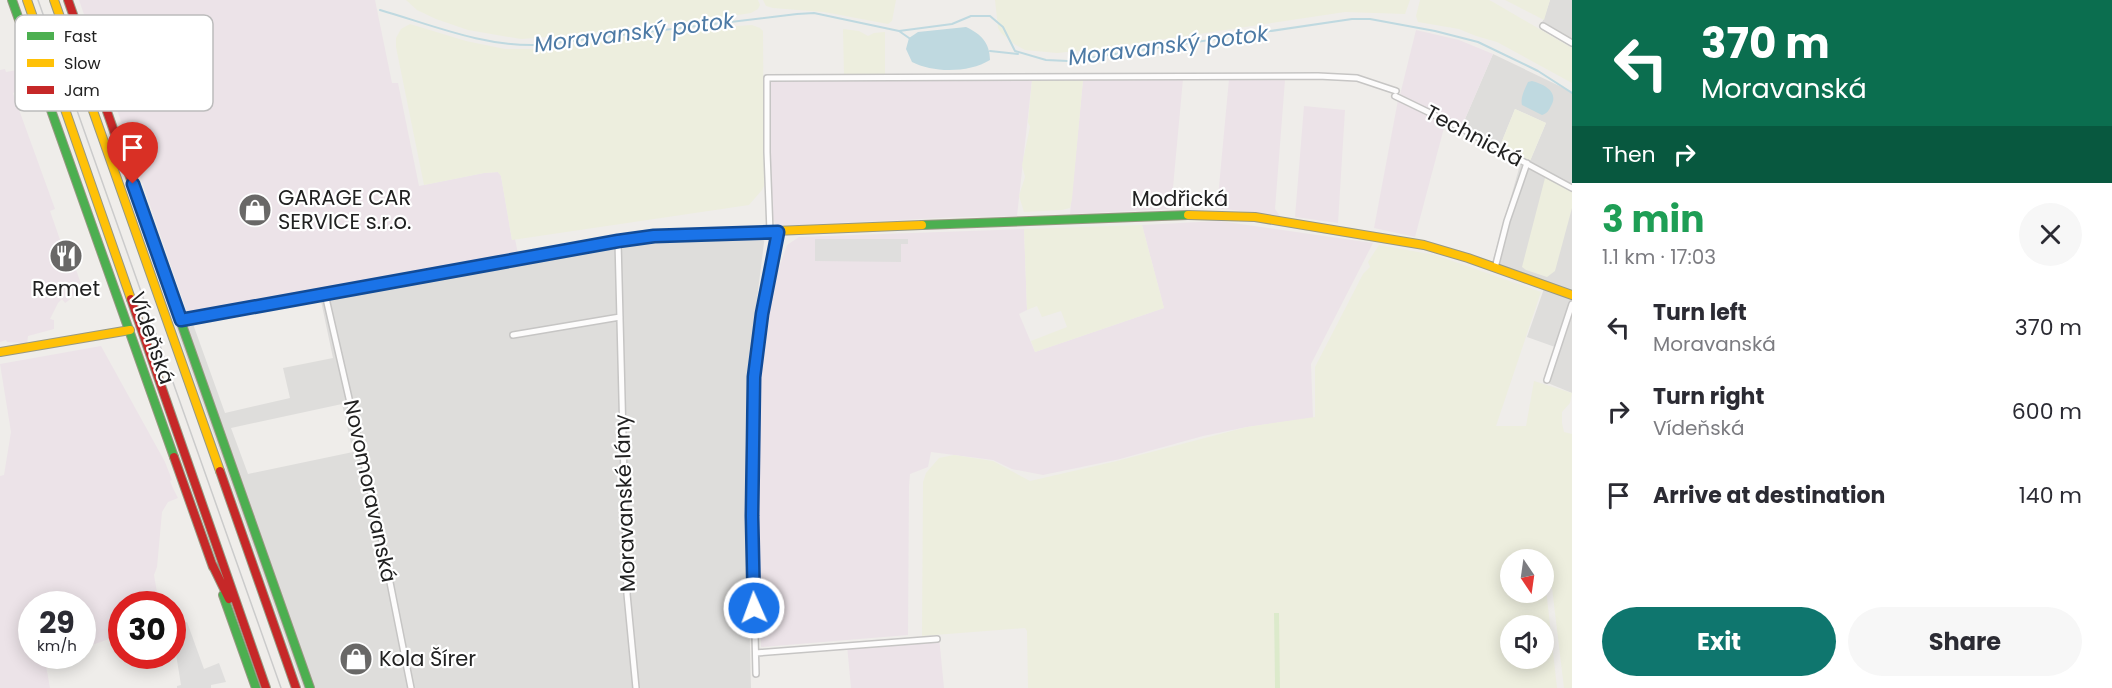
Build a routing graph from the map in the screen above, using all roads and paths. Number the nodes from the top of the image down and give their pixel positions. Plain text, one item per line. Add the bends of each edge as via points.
1 (12, 0) edge
2 (27, 0) edge
3 (54, 0) edge
4 (68, 0) edge
5 (17, 15) edge
6 (32, 15) edge
7 (59, 15) edge
8 (73, 15) edge
9 (1543, 26) dead end
10 (1572, 43) edge
11 (52, 111) edge
12 (66, 111) edge
13 (93, 111) edge
14 (107, 111) edge
15 (1527, 164) junction
16 (1572, 188) edge
17 (774, 232) junction
18 (618, 241) junction
19 (1495, 268) junction
20 (325, 294) junction
21 (1572, 294) edge
22 (1572, 304) edge
23 (620, 317) junction
24 (181, 320) junction
25 (130, 330) junction
26 (513, 335) dead end
27 (0, 352) edge
28 (1546, 380) dead end
29 (212, 564) junction
30 (937, 639) dead end
31 (756, 654) junction
32 (756, 674) dead end
33 (256, 688) edge
34 (266, 688) edge
35 (296, 688) edge
36 (310, 688) edge
37 (411, 688) edge
38 (636, 688) edge

1 - 5 main road, Vídeňská
2 - 6 main road, Vídeňská
3 - 7 main road, Vídeňská
4 - 8 main road, Vídeňská
9 - 10 street
11 - 25 main road, Vídeňská
12 - 34 main road, Vídeňská
13 - 35 main road, Vídeňská
14 - 24 main road, Vídeňská
15 - 16 street, Technická
15 - 17 street, Technická via 1396,93 1357,78 767,78 766,131
15 - 19 street
17 - 18 main road, Modřická
17 - 19 main road, Modřická via 1206,214 1418,244
17 - 31 street via 754,377 752,516
18 - 20 main road, Modřická
18 - 23 street, Moravanské lány
19 - 21 main road, Modřická
20 - 24 main road, Modřická
20 - 37 street, Novomoravanská
22 - 28 street
23 - 26 street
23 - 38 street, Moravanské lány via 627,594
24 - 36 main road, Vídeňská
25 - 27 main road
25 - 29 main road, Vídeňská
29 - 33 main road, Vídeňská
29 - 34 main road
30 - 31 street
31 - 32 street

